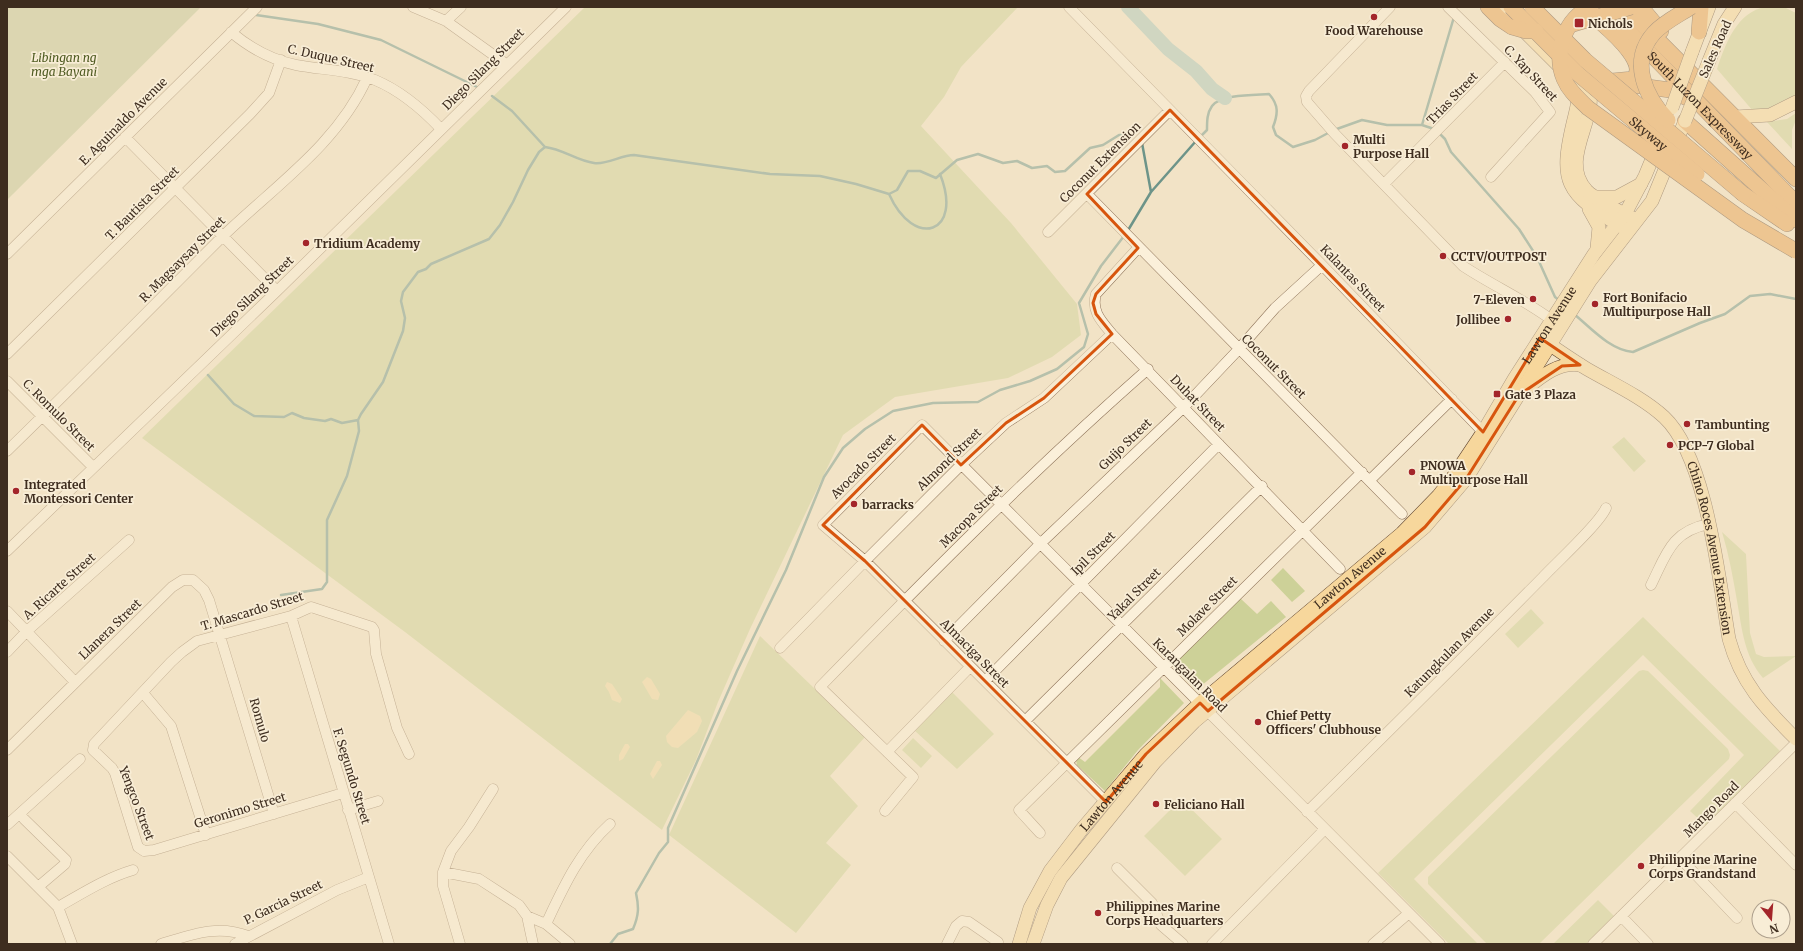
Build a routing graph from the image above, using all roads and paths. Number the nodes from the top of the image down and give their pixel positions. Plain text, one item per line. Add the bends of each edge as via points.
1 (257, 7) edge
2 (413, 7) edge
3 (461, 7) edge
4 (566, 7) edge
5 (1069, 7) edge
6 (1390, 7) edge
7 (1488, 7) edge
8 (1500, 7) edge
9 (1511, 7) edge
10 (1516, 7) edge
11 (1532, 7) edge
12 (1583, 7) edge
13 (1591, 7) edge
14 (1605, 7) edge
15 (1625, 7) edge
16 (1631, 7) edge
17 (1641, 7) edge
18 (1692, 7) edge
19 (1701, 7) edge
20 (1709, 7) edge
21 (1735, 7) edge
22 (1454, 14) edge
23 (446, 21) junction
24 (231, 32) junction
25 (1699, 32) junction
26 (1673, 57) junction
27 (281, 60) junction
28 (1505, 62) junction
29 (506, 64) junction
30 (367, 78) junction
31 (1581, 83) junction
32 (1796, 102) edge
33 (1698, 104) junction
34 (1170, 110) junction
35 (1734, 117) junction
36 (1685, 121) junction
37 (441, 129) junction
38 (125, 137) junction
39 (1490, 177) dead end
40 (1796, 179) edge
41 (1643, 180) junction
42 (1660, 182) joint
43 (1384, 184) junction
44 (176, 187) junction
45 (1087, 194) junction
46 (1743, 194) junction
47 (1589, 200) junction
48 (1794, 213) edge
49 (1621, 219) junction
50 (1637, 221) junction
51 (1796, 230) edge
52 (1628, 231) junction
53 (1048, 232) dead end
54 (222, 237) junction
55 (1138, 248) junction
56 (1796, 250) edge
57 (7, 254) edge
58 (1594, 254) junction
59 (1322, 265) junction
60 (277, 291) junction
61 (1573, 298) junction
62 (1559, 320) junction
63 (1112, 334) junction
64 (1545, 342) junction
65 (1238, 350) junction
66 (7, 354) edge
67 (1580, 365) junction
68 (1148, 369) junction
69 (7, 381) edge
70 (1519, 395) junction
71 (1452, 399) junction
72 (1184, 407) junction
73 (42, 417) junction
74 (922, 425) joint
75 (1483, 432) junction
76 (1219, 444) junction
77 (7, 451) edge
78 (962, 465) junction
79 (93, 467) junction
80 (1362, 472) junction
81 (1370, 480) junction
82 (1262, 486) junction
83 (1001, 504) junction
84 (1606, 508) dead end
85 (1402, 514) dead end
86 (1709, 524) junction
87 (823, 525) joint
88 (1302, 529) junction
89 (129, 540) dead end
90 (1041, 543) junction
91 (7, 551) edge
92 (864, 561) junction
93 (1340, 569) dead end
94 (1081, 584) junction
95 (1651, 585) dead end
96 (904, 601) junction
97 (7, 611) edge
98 (291, 616) junction
99 (1122, 625) junction
100 (27, 631) junction
101 (221, 634) junction
102 (944, 641) junction
103 (780, 648) dead end
104 (7, 652) edge
105 (970, 667) junction
106 (1164, 667) junction
107 (985, 681) junction
108 (75, 682) junction
109 (143, 693) junction
110 (1204, 707) junction
111 (1025, 721) junction
112 (1796, 739) edge
113 (94, 744) joint
114 (1796, 744) edge
115 (7, 750) edge
116 (886, 752) junction
117 (408, 754) dead end
118 (80, 759) dead end
119 (1067, 762) junction
120 (493, 789) dead end
121 (343, 793) junction
122 (378, 801) dead end
123 (1106, 802) junction
124 (1735, 803) junction
125 (348, 810) junction
126 (885, 811) dead end
127 (1307, 812) junction
128 (274, 814) junction
129 (24, 819) dead end
130 (610, 824) dead end
131 (7, 825) edge
132 (1325, 829) junction
133 (1040, 832) dead end
134 (206, 835) junction
135 (144, 851) joint
136 (7, 856) edge
137 (1680, 858) junction
138 (1796, 865) edge
139 (1117, 868) dead end
140 (133, 870) dead end
141 (443, 872) junction
142 (369, 877) junction
143 (38, 887) junction
144 (58, 907) junction
145 (1409, 913) junction
146 (527, 916) junction
147 (1621, 916) junction
148 (1737, 918) dead end
149 (546, 924) junction
150 (248, 936) junction
151 (998, 942) dead end
152 (72, 944) edge
153 (161, 944) edge
154 (235, 944) edge
155 (389, 944) edge
156 (460, 944) edge
157 (533, 944) edge
158 (570, 944) edge
159 (947, 944) edge
160 (1019, 944) edge
161 (1034, 944) edge
162 (1183, 944) edge
163 (1212, 944) edge
164 (1373, 944) edge
165 (1440, 944) edge
166 (1593, 944) edge
167 (1648, 944) edge

1 - 24 street, E. Aguinaldo Avenue
2 - 23 street
3 - 23 street
4 - 29 street, Diego Silang Street
5 - 34 street
6 - 43 street via 1306,96 1310,107 1325,124
7 - 16 highway, bridge via 1512,27 1536,31 1575,24
8 - 31 main road
9 - 56 highway, Skyway, bridge via 1551,49 1611,102 1733,205
10 - 31 main road via 1580,73
11 - 46 highway, Skyway, bridge via 1590,64
12 - 31 highway via 1629,51 1636,70 1635,76 1631,79
13 - 56 highway, bridge via 1568,26 1562,44 1561,70 1574,95 1744,220
14 - 33 highway, South Luzon Expressway
15 - 26 highway, South Luzon Expressway
17 - 26 highway via 1662,33
18 - 46 highway, bridge via 1662,26 1646,45 1641,64 1643,82 1658,110
19 - 25 highway
20 - 25 main road, Sales Road
21 - 36 main road, Sales Road, bridge via 1724,24
22 - 28 street, C. Yap Street
23 - 29 street
24 - 27 street, C. Duque Street via 246,44 271,58
24 - 38 street, E. Aguinaldo Avenue
25 - 41 main road, Sales Road, bridge
26 - 35 highway, South Luzon Expressway
27 - 30 street, C. Duque Street via 295,65
27 - 44 street, T. Bautista Street via 269,93
28 - 39 street, C. Yap Street via 1535,92 1550,112
28 - 43 street, Trias Street
29 - 37 street, Diego Silang Street
30 - 37 street, C. Duque Street via 397,93 425,113
30 - 54 street, R. Magsaysay Street via 358,99 347,115 320,146
31 - 33 highway via 1659,87 1679,93
31 - 47 main road via 1566,166 1571,188
32 - 35 main road via 1770,115
33 - 48 highway, South Luzon Expressway
34 - 45 street, Coconut Extension
34 - 59 street, Kalantas Street
35 - 40 highway, South Luzon Expressway
36 - 42 main road, Sales Road, bridge
36 - 48 highway
37 - 60 street, Diego Silang Street
38 - 44 street
38 - 57 street, E. Aguinaldo Avenue
41 - 47 main road via 1617,197
41 - 49 main road, Lawton Avenue
42 - 50 main road, Lawton Avenue via 1652,201
43 - 62 street via 1463,266
44 - 54 street
44 - 66 street, T. Bautista Street
45 - 53 street, Coconut Extension
45 - 55 street, Coconut Street
46 - 51 highway, Skyway
47 - 49 main road
47 - 58 main road via 1599,228
49 - 50 main road
49 - 52 main road
49 - 58 main road, Lawton Avenue
50 - 52 main road, Lawton Avenue
52 - 61 main road, Lawton Avenue via 1590,281
54 - 60 street
54 - 73 street, R. Magsaysay Street
55 - 63 street, Duhat Street via 1096,294 1093,302 1096,314
55 - 65 street, Coconut Street
58 - 61 main road, Lawton Avenue
59 - 65 street, Guijo Street via 1275,308
59 - 71 street, Kalantas Street
60 - 79 street, Diego Silang Street
61 - 62 main road, Lawton Avenue
62 - 64 main road, Lawton Avenue
63 - 68 street, Duhat Street
63 - 78 street, Almond Street via 1044,398 1006,424
64 - 67 main road, Chino Roces Avenue Extension
64 - 70 main road, Lawton Avenue
64 - 75 main road, Lawton Avenue
65 - 72 street, Guijo Street
65 - 80 street, Coconut Street
67 - 70 main road via 1562,366 1540,378
67 - 86 main road, Chino Roces Avenue Extension via 1652,408 1673,426 1696,476
68 - 72 street, Duhat Street
68 - 83 street, Macopa Street
69 - 73 street, C. Romulo Street
70 - 110 main road, Lawton Avenue via 1466,479 1426,527
71 - 75 street, Kalantas Street
71 - 81 street
72 - 76 street, Duhat Street
72 - 90 street, Guijo Street
73 - 77 street, R. Magsaysay Street
73 - 79 street, C. Romulo Street
74 - 78 street, Karangalan Road
74 - 87 street, Avocado Street
75 - 110 main road, Lawton Avenue via 1438,496 1402,533
76 - 82 street, Duhat Street
76 - 94 street, Ipil Street
78 - 83 street, Karangalan Road
78 - 92 street, Almond Street
79 - 91 street, Diego Silang Street
80 - 81 street, Coconut Street
80 - 88 street, Molave Street
81 - 85 street, Coconut Street
82 - 88 street, Duhat Street
82 - 99 street, Yakal Street
83 - 90 street, Karangalan Road
83 - 96 street, Macopa Street
84 - 127 street, Katungkulan Avenue via 1529,591
86 - 95 street via 1679,536 1673,542
86 - 112 main road, Chino Roces Avenue Extension via 1735,660 1743,678 1756,696
87 - 92 street, Almaciga Street
88 - 93 street, Duhat Street
88 - 106 street, Molave Street
89 - 100 street, A. Ricarte Street
90 - 94 street, Karangalan Road
90 - 102 street, Guijo Street
92 - 96 street, Almaciga Street
92 - 103 street, Almond Street
94 - 99 street, Karangalan Road
94 - 107 street, Ipil Street
96 - 102 street, Almaciga Street
96 - 116 street, Macopa Street via 820,687
97 - 100 street
98 - 101 street, T. Mascardo Street
98 - 117 street, T. Mascardo Street via 316,607 372,628 375,634 376,654 397,728
98 - 121 street, F. Segundo Street
99 - 106 street, Karangalan Road
99 - 111 street, Yakal Street
100 - 104 street, A. Ricarte Street
100 - 108 street
101 - 108 street, Llanera Street via 204,590 193,580 183,580 172,587
101 - 109 street, T. Mascardo Street via 197,641 182,652
101 - 128 street, Romulo
102 - 105 street, Almaciga Street
105 - 107 street, Almaciga Street
105 - 116 street
106 - 110 street, Karangalan Road
106 - 119 street, Molave Street
107 - 111 street, Almaciga Street
108 - 115 street, Llanera Street
109 - 113 street, T. Mascardo Street
109 - 134 street via 170,726
110 - 123 main road, Lawton Avenue via 1146,754
110 - 127 street, Karangalan Road
110 - 161 main road, Lawton Avenue via 1194,722 1155,762 1065,873 1048,905
111 - 119 street, Almaciga Street
113 - 135 street, Yengco Street via 93,750 115,773 138,847
114 - 124 street, Mango Road
116 - 126 street via 913,777
118 - 131 street
119 - 123 street, Almaciga Street
119 - 133 street, Molave Street via 1019,810
120 - 141 street via 451,851
121 - 125 street, F. Segundo Street
121 - 128 street, Geronimo Street
122 - 125 street
123 - 160 main road, Lawton Avenue via 1065,851 1039,890 1030,908
124 - 137 street, Mango Road
124 - 138 street
125 - 142 street, F. Segundo Street
127 - 132 street, Karangalan Road
128 - 134 street, Geronimo Street
129 - 143 street via 66,860 65,864
130 - 149 street via 594,839 572,872
132 - 145 street, Karangalan Road
132 - 163 street
134 - 135 street, Geronimo Street
136 - 143 street
137 - 147 street, Mango Road
137 - 148 street
139 - 162 street via 1152,903 1162,925
140 - 144 street via 89,888
141 - 146 street via 479,879 519,905
141 - 156 street via 443,886
142 - 150 street, P. Garcia Street via 337,890
142 - 155 street, F. Segundo Street
143 - 144 street
144 - 152 street
145 - 164 street
145 - 165 street, Karangalan Road
146 - 149 street
146 - 157 street
147 - 166 street, Mango Road
147 - 167 street
149 - 158 street
150 - 153 street, P. Garcia Street via 238,932 211,930
150 - 154 street
151 - 159 street via 969,922 962,921 956,926

